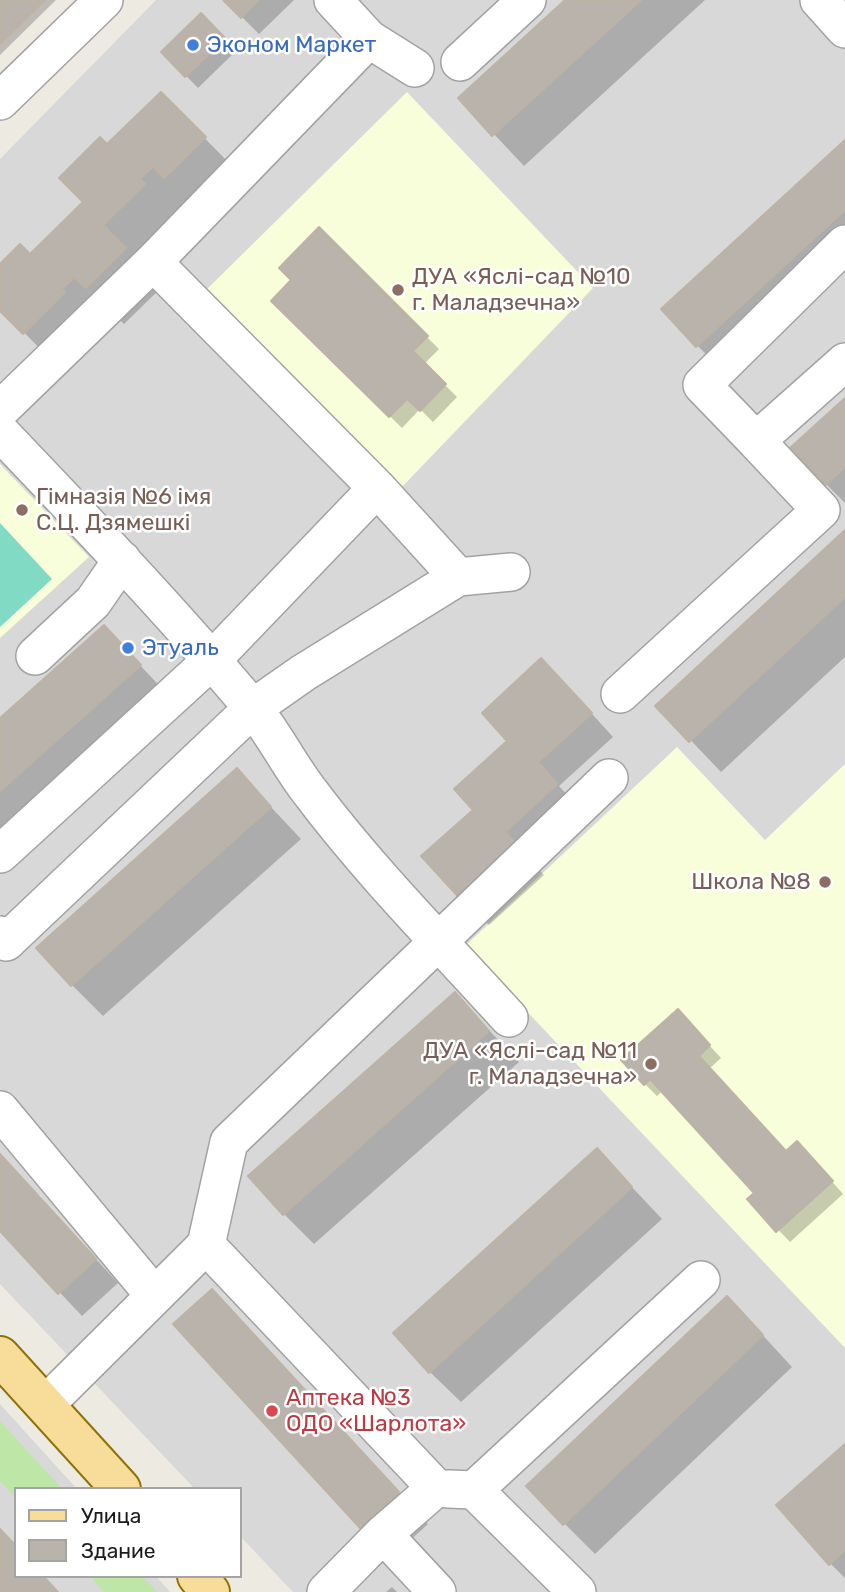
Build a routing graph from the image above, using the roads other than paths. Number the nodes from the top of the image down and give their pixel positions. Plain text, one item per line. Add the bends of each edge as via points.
1 (104, 0) edge
2 (333, 0) edge
3 (527, 0) edge
4 (369, 39) junction
5 (460, 62) dead end
6 (415, 68) dead end
7 (0, 101) edge
8 (845, 244) edge
9 (153, 262) junction
10 (845, 362) edge
11 (0, 410) edge
12 (0, 432) edge
13 (756, 441) junction
14 (377, 488) junction
15 (122, 560) junction
16 (511, 572) dead end
17 (458, 577) junction
18 (35, 656) dead end
19 (212, 660) junction
20 (620, 694) dead end
21 (253, 708) junction
22 (609, 778) dead end
23 (0, 854) edge
24 (439, 942) junction
25 (2, 949) edge
26 (509, 1018) dead end
27 (0, 1110) edge
28 (206, 1245) junction
29 (701, 1280) dead end
30 (154, 1295) junction
31 (0, 1356) edge
32 (46, 1404) junction
33 (119, 1487) edge
34 (436, 1488) junction
35 (474, 1490) junction
36 (383, 1534) junction
37 (199, 1578) edge
38 (211, 1592) edge
39 (326, 1592) edge
40 (437, 1592) edge
41 (577, 1592) edge

1 - 7 street
2 - 4 street
3 - 5 street
4 - 6 street
4 - 9 street
8 - 13 street via 702,385
9 - 11 street
9 - 14 street
10 - 13 street
12 - 15 street
13 - 20 street via 821,510
14 - 17 street
14 - 19 street
15 - 18 street via 93,602
15 - 19 street
16 - 17 street
17 - 21 street
19 - 21 street
19 - 23 street
21 - 24 street via 310,792
21 - 25 street
22 - 24 street
24 - 26 street
24 - 28 street via 229,1142
27 - 30 street
28 - 30 street
28 - 34 street
29 - 35 street
30 - 32 street
31 - 32 main road
32 - 33 main road
34 - 35 street
34 - 36 street
35 - 41 street
36 - 39 street
36 - 40 street
37 - 38 main road

